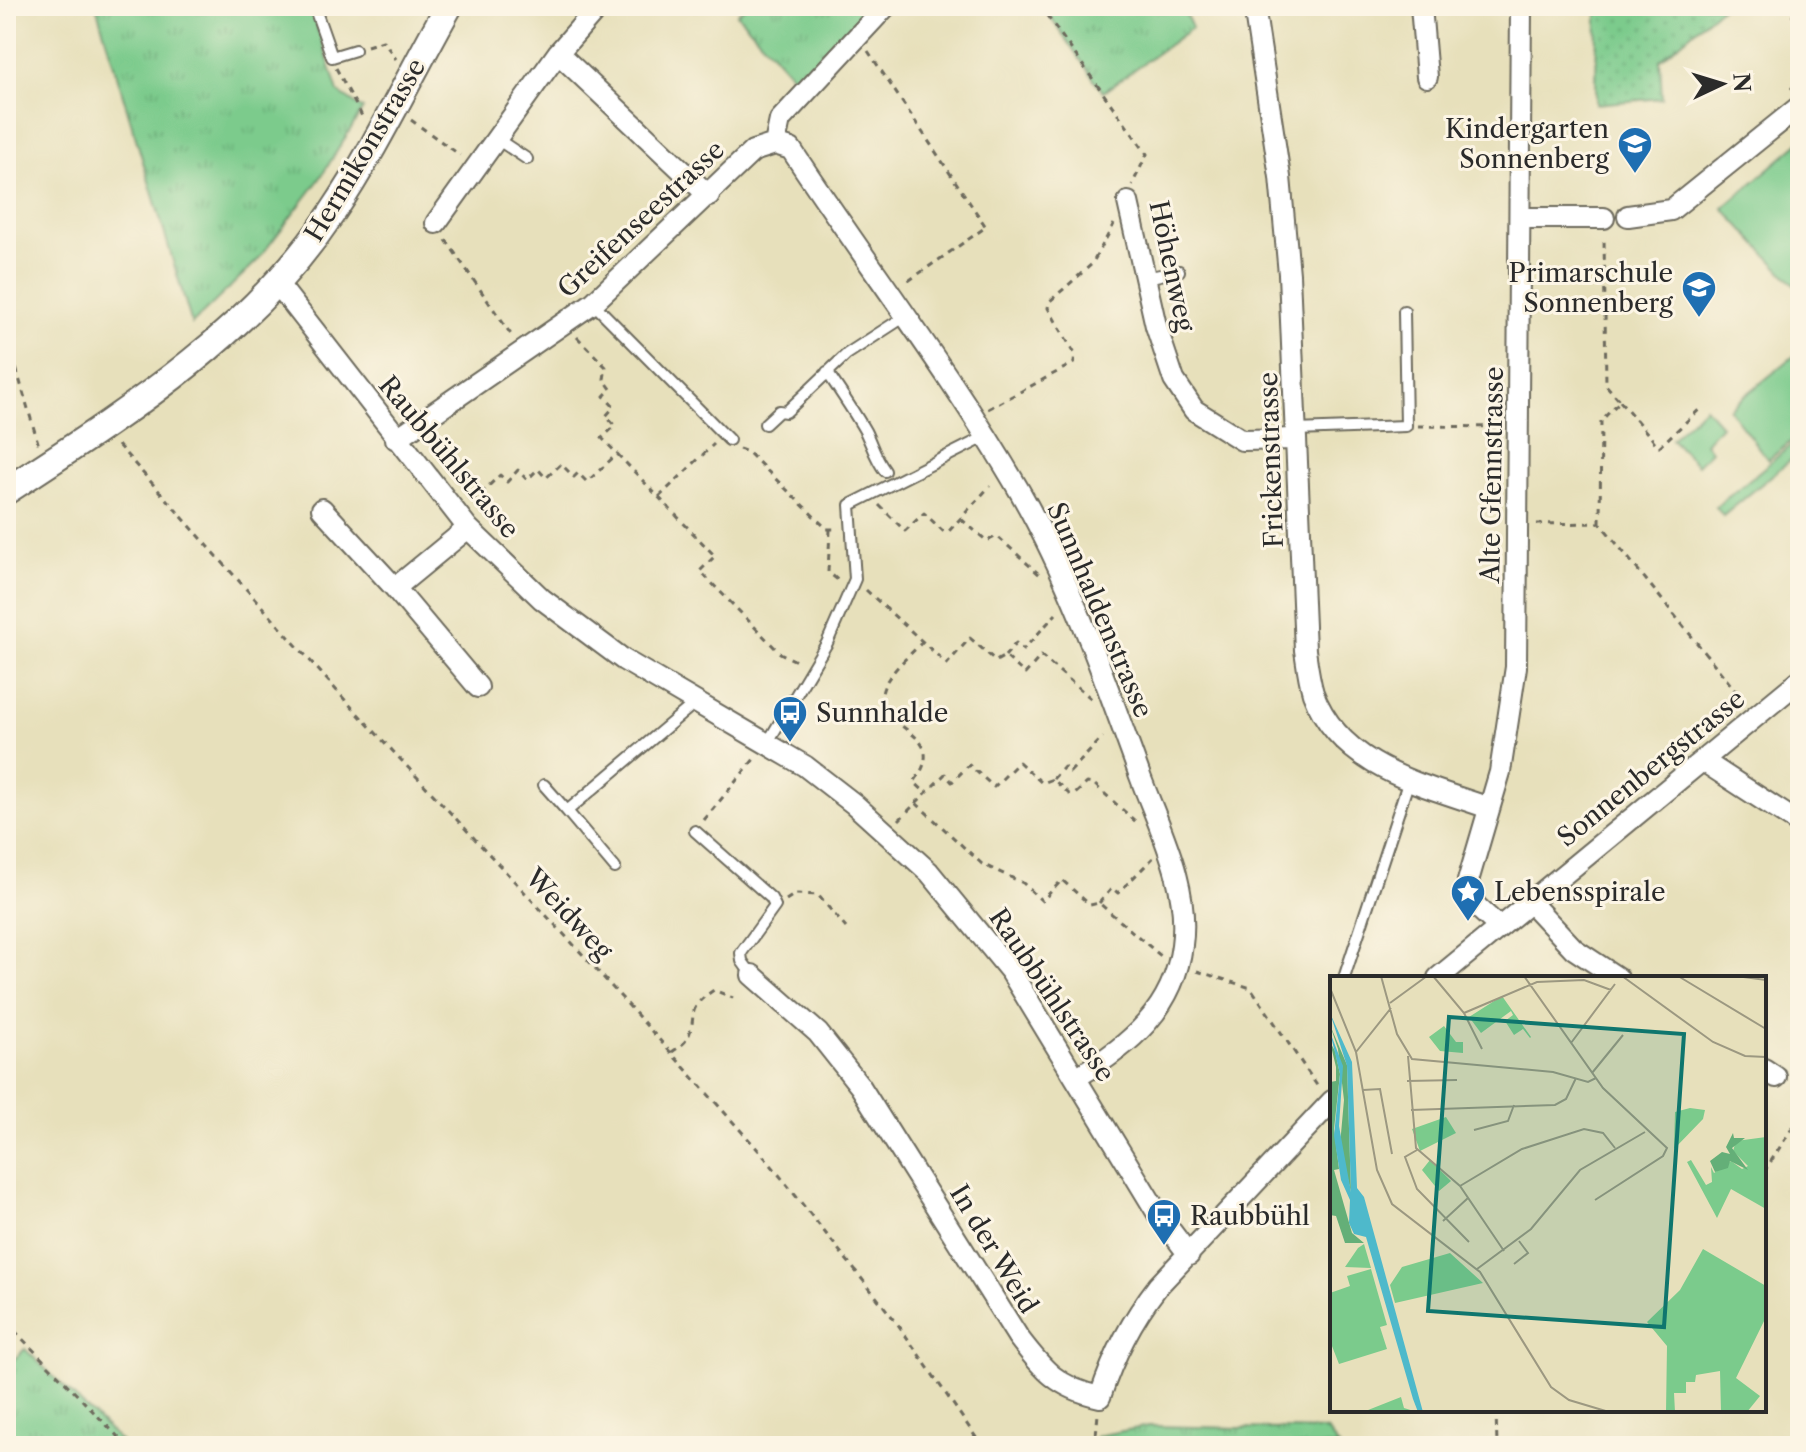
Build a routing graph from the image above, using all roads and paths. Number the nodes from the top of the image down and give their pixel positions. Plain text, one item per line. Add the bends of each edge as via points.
1 (314, 6) edge
2 (449, 6) edge
3 (599, 6) edge
4 (886, 6) edge
5 (1040, 6) edge
6 (1254, 6) edge
7 (1421, 6) edge
8 (1521, 6) edge
9 (1784, 6) edge
10 (1800, 24) edge
11 (857, 34) junction
12 (383, 41) dead end
13 (355, 50) dead end
14 (558, 53) junction
15 (332, 57) junction
16 (406, 64) dead end
17 (1427, 77) dead end
18 (1800, 106) edge
19 (405, 116) dead end
20 (363, 118) dead end
21 (497, 139) junction
22 (775, 144) junction
23 (527, 159) dead end
24 (477, 167) junction
25 (709, 196) junction
26 (1128, 202) junction
27 (1628, 216) dead end
28 (1520, 218) junction
29 (1604, 218) joint
30 (436, 223) dead end
31 (448, 244) dead end
32 (1179, 271) dead end
33 (1146, 278) junction
34 (277, 283) junction
35 (898, 289) dead end
36 (593, 303) junction
37 (1404, 311) dead end
38 (904, 317) junction
39 (565, 324) junction
40 (6, 334) edge
41 (515, 340) dead end
42 (827, 372) junction
43 (1620, 401) junction
44 (1701, 408) dead end
45 (981, 412) dead end
46 (765, 424) dead end
47 (107, 425) junction
48 (1406, 426) junction
49 (1495, 427) dead end
50 (1296, 435) junction
51 (985, 437) junction
52 (396, 439) junction
53 (728, 444) junction
54 (618, 453) junction
55 (48, 464) junction
56 (885, 471) dead end
57 (990, 486) dead end
58 (6, 491) edge
59 (869, 496) junction
60 (659, 497) junction
61 (467, 507) dead end
62 (322, 509) dead end
63 (961, 519) junction
64 (1600, 523) junction
65 (1517, 524) junction
66 (468, 528) junction
67 (852, 528) junction
68 (830, 530) junction
69 (855, 579) junction
70 (1044, 579) dead end
71 (395, 588) junction
72 (850, 590) junction
73 (1056, 614) dead end
74 (923, 641) junction
75 (1005, 656) junction
76 (812, 669) junction
77 (1800, 680) edge
78 (478, 687) dead end
79 (696, 702) junction
80 (1101, 702) dead end
81 (1756, 716) junction
82 (1103, 737) dead end
83 (764, 747) junction
84 (1703, 761) junction
85 (1053, 779) junction
86 (1409, 780) junction
87 (544, 785) dead end
88 (926, 793) junction
89 (916, 803) junction
90 (1489, 808) junction
91 (567, 811) junction
92 (896, 823) dead end
93 (1800, 824) edge
94 (1144, 828) dead end
95 (695, 831) joint
96 (1159, 853) dead end
97 (615, 868) dead end
98 (1530, 902) junction
99 (1099, 903) junction
100 (775, 906) junction
101 (1499, 927) junction
102 (846, 928) dead end
103 (1169, 961) dead end
104 (1189, 968) dead end
105 (752, 975) joint
106 (1345, 976) edge
107 (1440, 976) edge
108 (1615, 976) edge
109 (733, 998) dead end
110 (671, 1053) junction
111 (1077, 1077) junction
112 (1328, 1099) edge
113 (1800, 1116) edge
114 (1766, 1169) edge
115 (1800, 1214) edge
116 (1796, 1220) dead end
117 (1189, 1255) junction
118 (6, 1322) edge
119 (1100, 1397) junction
120 (1496, 1412) edge
121 (1096, 1436) junction
122 (127, 1446) edge
123 (982, 1446) edge
124 (1095, 1446) edge
125 (1110, 1446) edge
126 (1497, 1446) edge

1 - 15 lane
2 - 34 street, Hermikonstrasse via 340,201
3 - 14 street
4 - 11 street
5 - 26 path, Höhenweg via 1147,154
6 - 50 street, Frickenstrasse via 1285,223
7 - 17 street
8 - 28 street, Alte Gfennstrasse
9 - 10 path
11 - 22 street via 780,120
11 - 35 path via 986,227
12 - 16 path
13 - 15 lane
14 - 21 street
14 - 25 street
15 - 20 path
18 - 27 street via 1671,210
19 - 24 path
21 - 23 lane
21 - 24 street
22 - 25 street, Greifenseestrasse via 753,151
22 - 38 street, Sunnhaldenstrasse via 791,149
24 - 30 street
25 - 36 street, Greifenseestrasse
26 - 33 street, Höhenweg
26 - 45 path via 1092,264 1049,302 1075,354 1074,363
28 - 29 street
28 - 65 street, Alte Gfennstrasse
29 - 43 path via 1606,385
31 - 41 path
32 - 33 lane
33 - 50 street, Höhenweg via 1174,380 1194,410 1242,440
34 - 47 street, Hermikonstrasse via 205,353
34 - 52 street, Raubbühlstrasse
36 - 39 street, Greifenseestrasse
36 - 53 lane
37 - 48 lane
38 - 42 lane
38 - 51 street, Sunnhaldenstrasse
39 - 52 street, Greifenseestrasse
39 - 54 path via 606,367 604,379 611,389 604,396 614,407 606,416 615,426 602,438
40 - 55 path
42 - 46 lane via 786,412 779,411
42 - 56 lane
43 - 44 path via 1659,447
43 - 64 path via 1601,421
47 - 55 street, Hermikonstrasse
47 - 110 path, Weidweg via 120,448 346,701
48 - 49 path
48 - 50 lane
50 - 86 street, Frickenstrasse via 1305,650 1313,692 1331,728 1355,754
51 - 59 lane
51 - 111 street, Sunnhaldenstrasse via 1024,500 1069,592 1183,900 1182,947 1166,997 1126,1045
52 - 66 street, Raubbühlstrasse
53 - 60 path via 717,441
53 - 68 path via 748,452
54 - 60 path
54 - 61 path via 587,482 561,464 546,478 538,469 527,480 518,470 507,482 500,475
55 - 58 street, Hermikonstrasse
57 - 63 path
59 - 63 path via 905,531 921,514 944,532
59 - 67 lane via 850,505
60 - 76 path via 715,556 700,571 780,653
62 - 71 street
63 - 70 path via 987,541 997,536
64 - 65 path
64 - 81 path
65 - 90 street, Alte Gfennstrasse via 1513,701
66 - 71 street
66 - 79 street, Raubbühlstrasse via 542,599 624,660
67 - 68 path
67 - 69 lane
68 - 72 path via 828,572
69 - 72 lane
69 - 74 path
71 - 78 street
72 - 76 lane
73 - 75 path via 1023,650 1016,643
74 - 75 path via 947,664 970,638 996,661
74 - 88 path via 882,695 884,706 921,743 926,755 914,782
75 - 80 path via 1025,674 1041,656 1090,699
76 - 83 lane
77 - 81 street, Sonnenbergstrasse
79 - 83 street, Raubbühlstrasse
79 - 91 lane
81 - 84 street, Sonnenbergstrasse
82 - 85 path via 1070,772 1064,767
83 - 95 path
83 - 111 street, Raubbühlstrasse via 854,804 939,883 1011,972
84 - 93 street
84 - 98 street, Sonnenbergstrasse
85 - 88 path via 1042,783 1019,762 994,787 969,765 952,782 945,774
85 - 94 path via 1069,794 1094,784
86 - 90 street, Frickenstrasse
86 - 106 lane
87 - 91 lane
88 - 89 path
89 - 92 path
89 - 99 path via 982,864 1023,883 1042,901 1062,880 1090,905
90 - 101 street, Alte Gfennstrasse via 1468,881 1475,905
91 - 97 lane
95 - 100 lane
96 - 99 path via 1118,893 1112,888
98 - 101 street, Sonnenbergstrasse
98 - 108 street via 1574,949
99 - 103 path
100 - 102 path via 795,894 818,895
100 - 105 lane via 741,953
101 - 107 street, Sonnenbergstrasse
104 - 112 path via 1251,988
105 - 119 street, In der Weid via 818,1033 860,1086 1046,1374 1078,1392
109 - 110 path via 714,990 703,997 691,1012 687,1039
110 - 123 path, Weidweg via 768,1161 897,1323
111 - 117 street, Raubbühlstrasse via 1158,1214
112 - 117 street
113 - 114 path
115 - 116 path
117 - 119 street via 1136,1315 1114,1355
118 - 122 path
119 - 121 path
120 - 126 path
121 - 124 path
121 - 125 path

